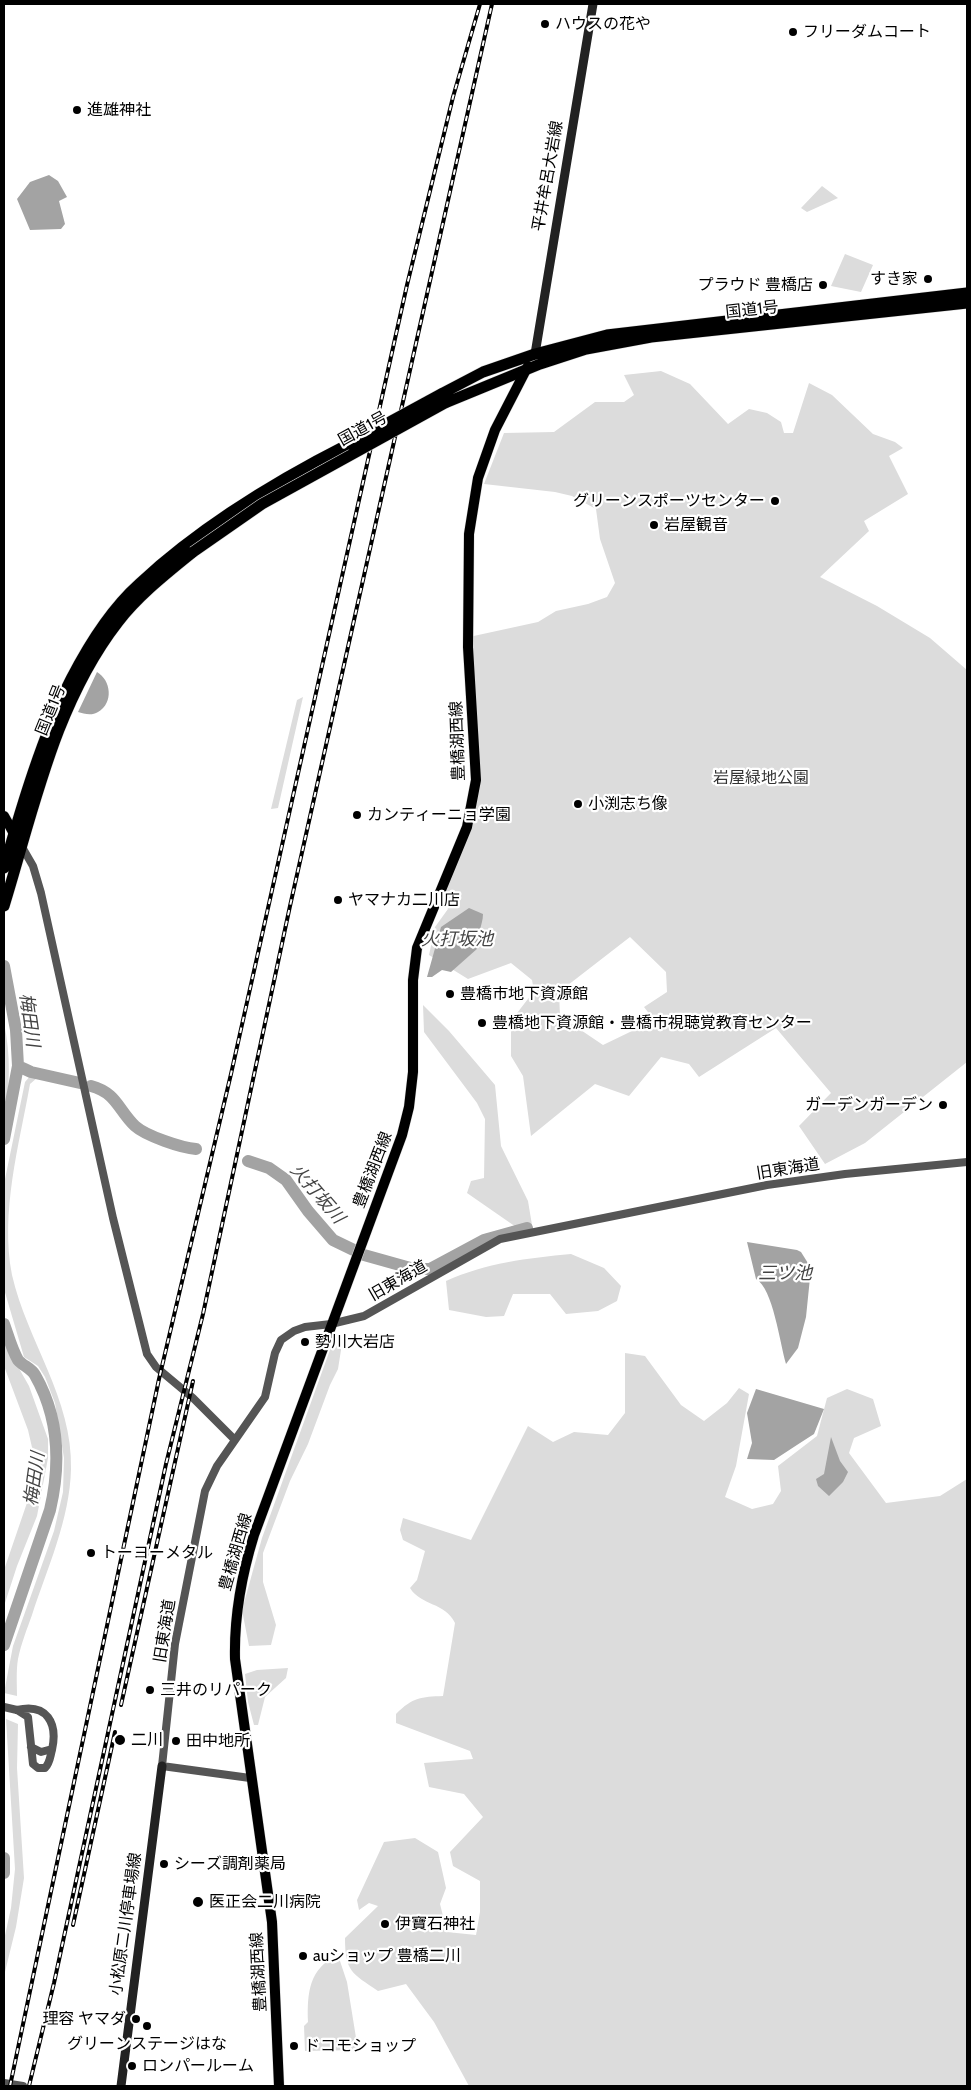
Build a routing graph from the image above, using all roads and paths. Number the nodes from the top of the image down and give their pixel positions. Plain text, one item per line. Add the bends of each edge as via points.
1 (592, 4) edge
2 (967, 293) edge
3 (967, 303) edge
4 (534, 354) junction
5 (526, 370) junction
6 (443, 398) junction
7 (187, 550) junction
8 (4, 816) edge
9 (14, 833) junction
10 (22, 847) junction
11 (4, 868) edge
12 (4, 906) edge
13 (967, 1162) edge
14 (331, 1324) junction
15 (235, 1440) junction
16 (4, 1707) edge
17 (17, 1710) junction
18 (47, 1716) junction
19 (29, 1722) junction
20 (31, 1747) junction
21 (52, 1749) junction
22 (162, 1766) junction
23 (250, 1778) junction
24 (4, 2083) edge
25 (23, 2086) edge
26 (121, 2086) edge
27 (279, 2086) edge

1 - 4 main road, 平井牟呂大岩線
2 - 4 highway, 国道1号 via 607,335
3 - 5 highway, 国道1号 via 651,337 586,349
4 - 5 main road, 豊橋湖西線
4 - 6 highway, 国道1号 via 483,372
5 - 6 highway, 国道1号
5 - 14 main road, 豊橋湖西線 via 495,430 478,478 468,534 468,647 476,780 467,827 417,948 413,980 413,1072 402,1136
6 - 7 highway, 国道1号, bridge
7 - 9 highway, 国道1号 via 138,584 91,645 52,724
7 - 10 highway, 国道1号 via 119,621 87,668 65,714
8 - 9 main road
9 - 10 main road
9 - 11 highway, 国道1号
10 - 12 highway, 国道1号
10 - 15 street via 33,866 41,893 112,1218 147,1354 156,1367
13 - 14 street, 旧東海道 via 767,1185 500,1239 364,1316
14 - 15 street, 旧東海道 via 294,1331 281,1340 264,1397
14 - 23 main road, 豊橋湖西線 via 254,1536 238,1596 235,1659
15 - 22 street, 旧東海道 via 213,1472 205,1491 175,1644
16 - 17 street
17 - 18 street via 31,1709
17 - 19 street via 26,1715
18 - 19 street
18 - 21 street via 55,1732
19 - 20 street
20 - 21 street via 41,1752
20 - 21 street via 33,1764 40,1769 48,1765
22 - 23 street
22 - 26 main road, 小松原二川停車場線
23 - 27 main road, 豊橋湖西線 via 272,1922
24 - 25 street

